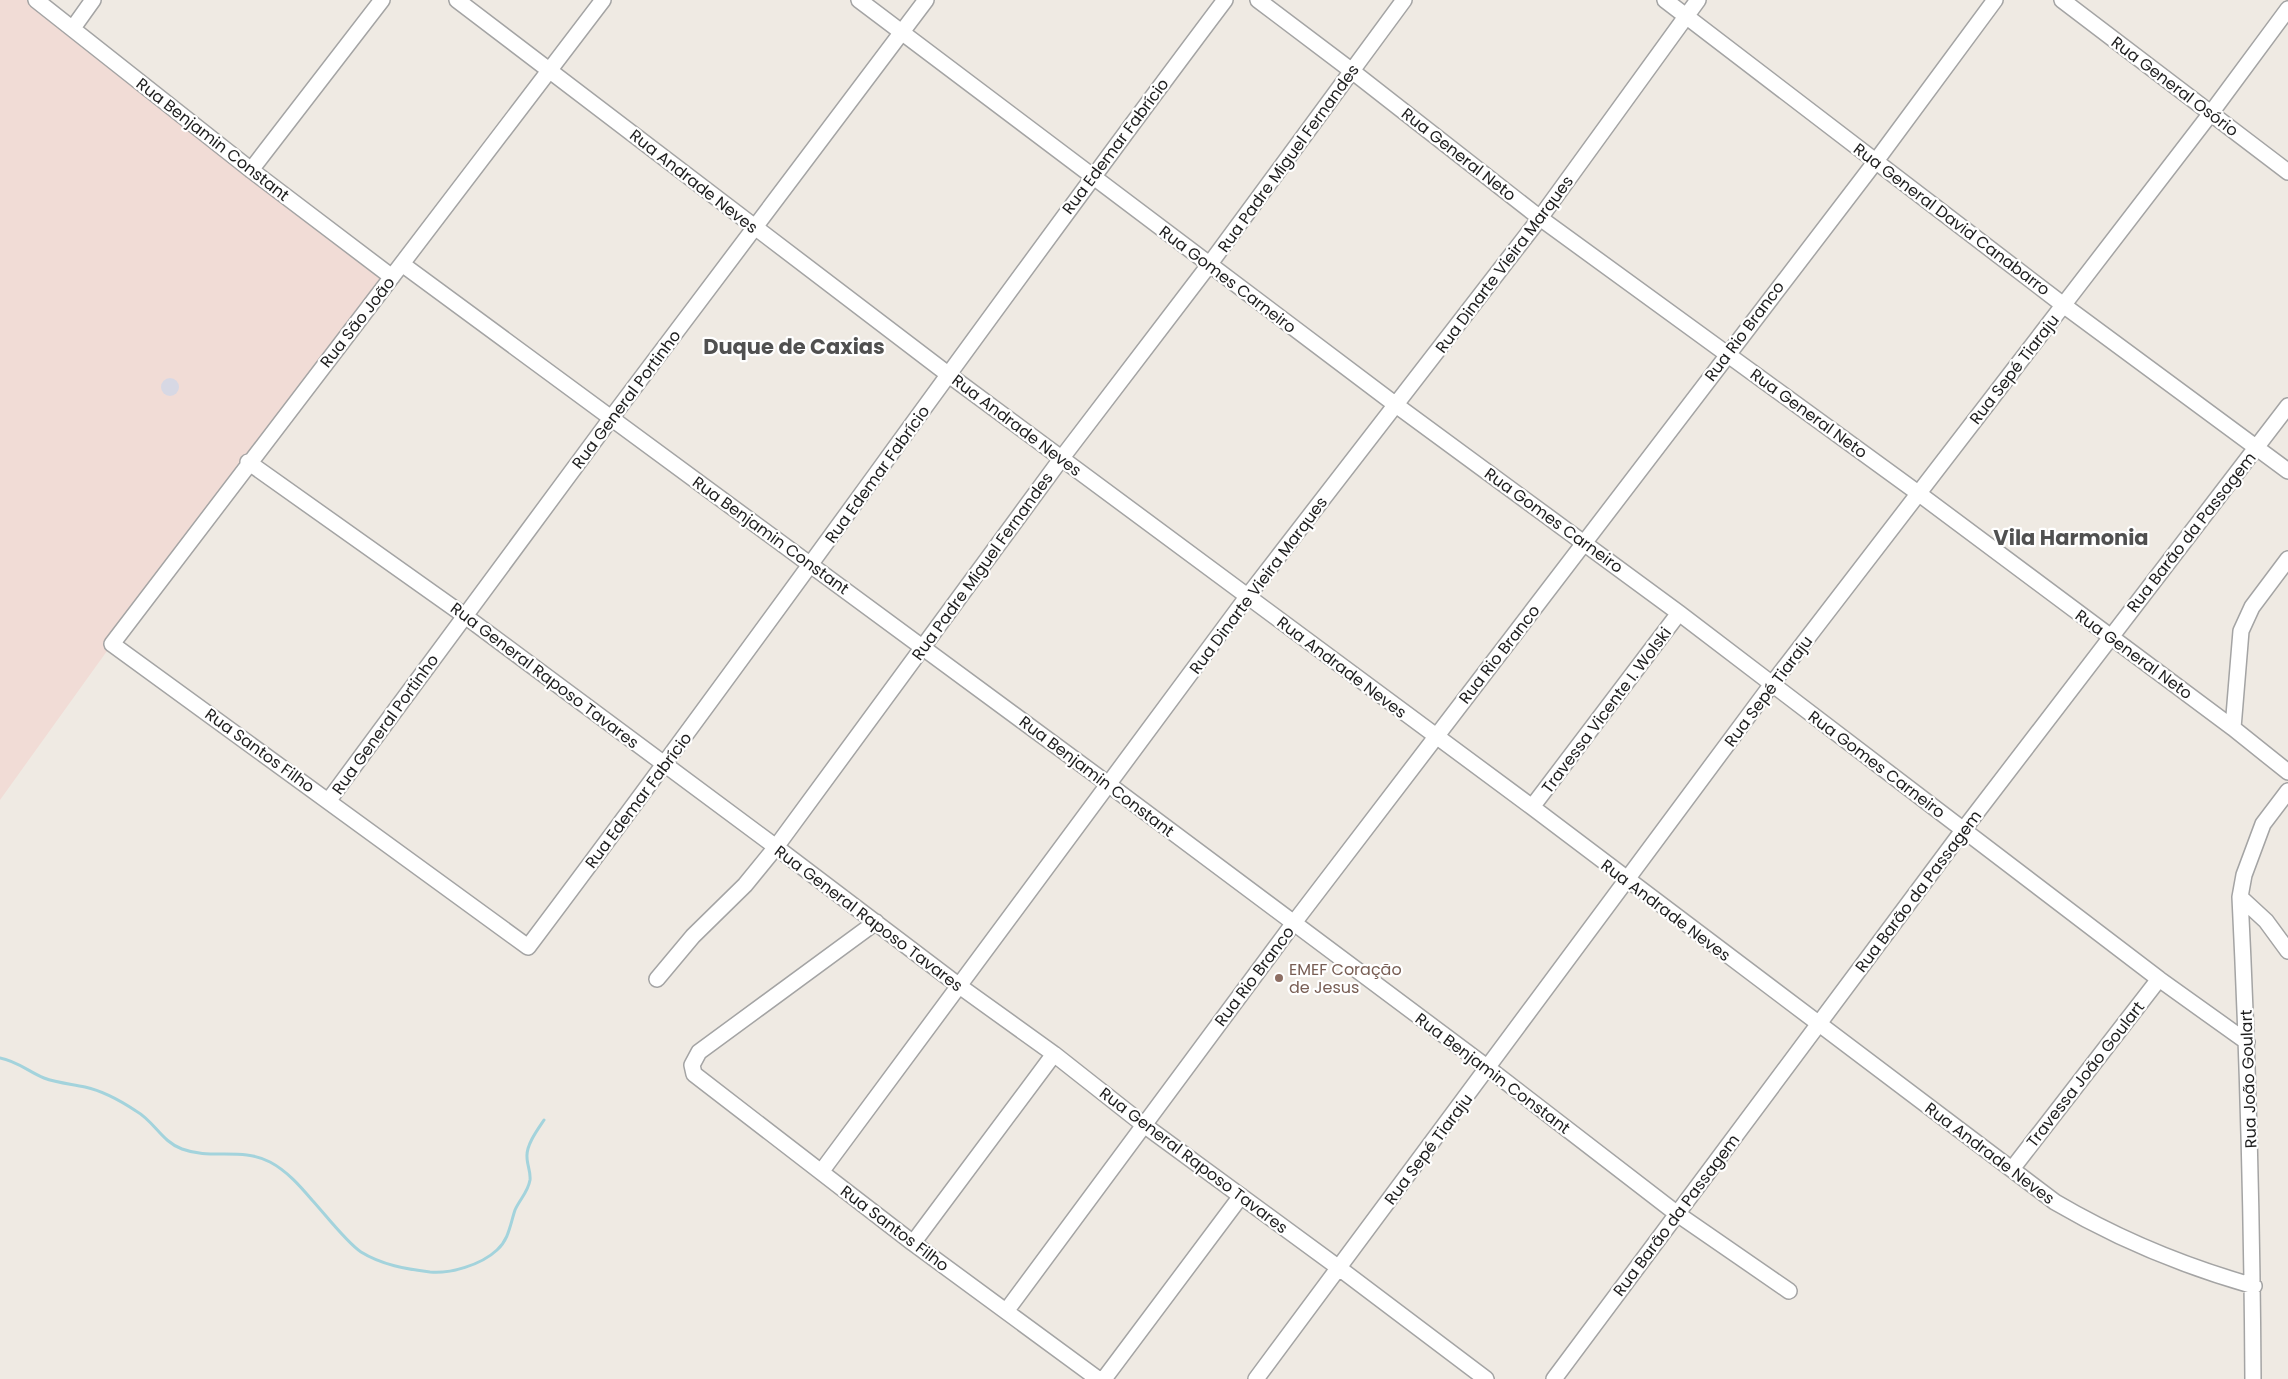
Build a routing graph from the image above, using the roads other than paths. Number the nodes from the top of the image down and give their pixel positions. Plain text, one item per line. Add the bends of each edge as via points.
1 (36, 0) edge
2 (94, 0) edge
3 (382, 0) edge
4 (457, 0) edge
5 (603, 0) edge
6 (859, 0) edge
7 (926, 0) edge
8 (1225, 0) edge
9 (1258, 0) edge
10 (1404, 0) edge
11 (1665, 0) edge
12 (1698, 0) edge
13 (1995, 0) edge
14 (2062, 0) edge
15 (2288, 9) edge
16 (1686, 16) junction
17 (73, 28) junction
18 (902, 32) junction
19 (550, 69) junction
20 (1352, 70) junction
21 (2211, 113) junction
22 (1876, 161) junction
23 (251, 170) junction
24 (2288, 172) edge
25 (1092, 177) junction
26 (1540, 218) junction
27 (755, 228) junction
28 (402, 264) junction
29 (1209, 265) junction
30 (392, 277) junction
31 (2063, 304) junction
32 (1727, 353) junction
33 (949, 375) junction
34 (1396, 405) junction
35 (2288, 406) edge
36 (612, 417) junction
37 (2257, 448) junction
38 (1061, 458) junction
39 (248, 462) junction
40 (2288, 471) edge
41 (1918, 493) junction
42 (1585, 542) junction
43 (2288, 559) edge
44 (810, 564) junction
45 (1247, 597) junction
46 (1679, 613) junction
47 (465, 616) junction
48 (2109, 637) junction
49 (112, 644) joint
50 (923, 647) junction
51 (1772, 684) junction
52 (2233, 728) junction
53 (1435, 737) junction
54 (665, 765) junction
55 (2288, 772) edge
56 (1108, 784) junction
57 (2288, 790) edge
58 (329, 800) junction
59 (1532, 808) junction
60 (1964, 829) junction
61 (776, 847) junction
62 (1628, 881) junction
63 (2240, 897) junction
64 (876, 922) junction
65 (1293, 924) junction
66 (528, 947) joint
67 (2288, 951) edge
68 (657, 979) dead end
69 (2159, 979) junction
70 (958, 985) junction
71 (1818, 1025) junction
72 (2247, 1042) junction
73 (1054, 1054) junction
74 (1488, 1068) junction
75 (1144, 1125) junction
76 (2012, 1169) junction
77 (821, 1172) junction
78 (1241, 1196) junction
79 (1676, 1213) junction
80 (913, 1243) junction
81 (1339, 1268) junction
82 (2254, 1286) junction
83 (1789, 1291) dead end
84 (1007, 1310) junction
85 (1098, 1379) edge
86 (1104, 1379) edge
87 (1256, 1379) edge
88 (1486, 1379) edge
89 (1554, 1379) edge
90 (2253, 1379) edge

1 - 17 street, Rua Benjamin Constant
2 - 17 street
3 - 23 street
4 - 19 street, Rua Andrade Neves
5 - 19 street, Rua São João
6 - 18 street, Rua Gomes Carneiro
7 - 18 street, Rua General Portinho
8 - 25 street, Rua Edemar Fabrício
9 - 20 street, Rua General Neto
10 - 20 street, Rua Padre Miguel Fernandes
11 - 16 street, Rua General David Canabarro
12 - 16 street, Rua Dinarte Vieira Marques
13 - 22 street, Rua Rio Branco
14 - 21 street, Rua General Osório
15 - 21 street, Rua Sepé Tiaraju
16 - 22 street, Rua General David Canabarro
16 - 26 street, Rua Dinarte Vieira Marques
17 - 23 street, Rua Benjamin Constant
18 - 25 street, Rua Gomes Carneiro
18 - 27 street, Rua General Portinho
19 - 27 street, Rua Andrade Neves
19 - 28 street, Rua São João
20 - 26 street, Rua General Neto
20 - 29 street, Rua Padre Miguel Fernandes
21 - 24 street, Rua General Osório
21 - 31 street, Rua Sepé Tiaraju
22 - 31 street, Rua General David Canabarro
22 - 32 street, Rua Rio Branco
23 - 30 street, Rua Benjamin Constant
25 - 29 street, Rua Gomes Carneiro
25 - 33 street, Rua Edemar Fabrício
26 - 32 street, Rua General Neto
26 - 34 street, Rua Dinarte Vieira Marques
27 - 33 street, Rua Andrade Neves
27 - 36 street, Rua General Portinho
28 - 30 street, Rua São João
28 - 36 street, Rua Benjamin Constant
29 - 34 street, Rua Gomes Carneiro
29 - 38 street, Rua Padre Miguel Fernandes
30 - 39 street, Rua São João
31 - 37 street, Rua General David Canabarro
31 - 41 street, Rua Sepé Tiaraju
32 - 41 street, Rua General Neto
32 - 42 street, Rua Rio Branco
33 - 38 street, Rua Andrade Neves
33 - 44 street, Rua Edemar Fabrício
34 - 42 street, Rua Gomes Carneiro
34 - 45 street, Rua Dinarte Vieira Marques
35 - 37 street, Rua Barão da Passagem
36 - 44 street, Rua Benjamin Constant
36 - 47 street, Rua General Portinho
37 - 40 street, Rua General David Canabarro
37 - 48 street, Rua Barão da Passagem
38 - 45 street, Rua Andrade Neves
38 - 50 street, Rua Padre Miguel Fernandes
39 - 47 street, Rua General Raposo Tavares
39 - 49 street, Rua São João
41 - 48 street, Rua General Neto
41 - 51 street, Rua Sepé Tiaraju
42 - 46 street, Rua Gomes Carneiro
42 - 53 street, Rua Rio Branco
43 - 52 street via 2252,607 2241,631
44 - 50 street, Rua Benjamin Constant
44 - 54 street, Rua Edemar Fabrício
45 - 53 street, Rua Andrade Neves
45 - 56 street, Rua Dinarte Vieira Marques
46 - 51 street, Rua Gomes Carneiro
46 - 59 street, Travessa Vicente I. Wolski
47 - 54 street, Rua General Raposo Tavares
47 - 58 street, Rua General Portinho
48 - 52 street, Rua General Neto
48 - 60 street, Rua Barão da Passagem
49 - 58 street, Rua Santos Filho
50 - 56 street, Rua Benjamin Constant
50 - 61 street, Rua Padre Miguel Fernandes
51 - 60 street, Rua Gomes Carneiro
51 - 62 street, Rua Sepé Tiaraju
52 - 55 street, Rua General Neto
53 - 59 street, Rua Andrade Neves
53 - 65 street, Rua Rio Branco
54 - 61 street, Rua General Raposo Tavares
54 - 66 street, Rua Edemar Fabrício
56 - 65 street, Rua Benjamin Constant
56 - 70 street, Rua Dinarte Vieira Marques
57 - 63 street, Rua João Goulart via 2263,824 2244,875
58 - 66 street, Rua Santos Filho
59 - 62 street, Rua Andrade Neves
60 - 69 street, Rua Gomes Carneiro
60 - 71 street, Rua Barão da Passagem
61 - 64 street, Rua General Raposo Tavares
61 - 68 street, Rua Padre Miguel Fernandes via 745,885 692,936
62 - 71 street, Rua Andrade Neves
62 - 74 street, Rua Sepé Tiaraju
63 - 67 street via 2266,921
63 - 72 street, Rua João Goulart
64 - 70 street, Rua General Raposo Tavares
64 - 77 street, Rua Santos Filho via 699,1052 692,1065 694,1074
65 - 74 street, Rua Benjamin Constant
65 - 75 street, Rua Rio Branco
69 - 72 street, Rua Gomes Carneiro
69 - 76 street, Travessa João Goulart
70 - 73 street, Rua General Raposo Tavares
70 - 77 street, Rua Dinarte Vieira Marques
71 - 76 street, Rua Andrade Neves
71 - 79 street, Rua Barão da Passagem
72 - 82 street, Rua João Goulart
73 - 75 street, Rua General Raposo Tavares
73 - 80 street
74 - 79 street, Rua Benjamin Constant
74 - 81 street, Rua Sepé Tiaraju
75 - 78 street, Rua General Raposo Tavares
75 - 84 street, Rua Rio Branco
76 - 82 street, Rua Andrade Neves via 2055,1202 2100,1228 2165,1258
77 - 80 street, Rua Santos Filho
78 - 81 street, Rua General Raposo Tavares
78 - 86 street
79 - 83 street, Rua Benjamin Constant
79 - 89 street, Rua Barão da Passagem
80 - 84 street, Rua Santos Filho
81 - 87 street, Rua Sepé Tiaraju
81 - 88 street, Rua General Raposo Tavares
82 - 90 street, Rua João Goulart
84 - 85 street, Rua Santos Filho

